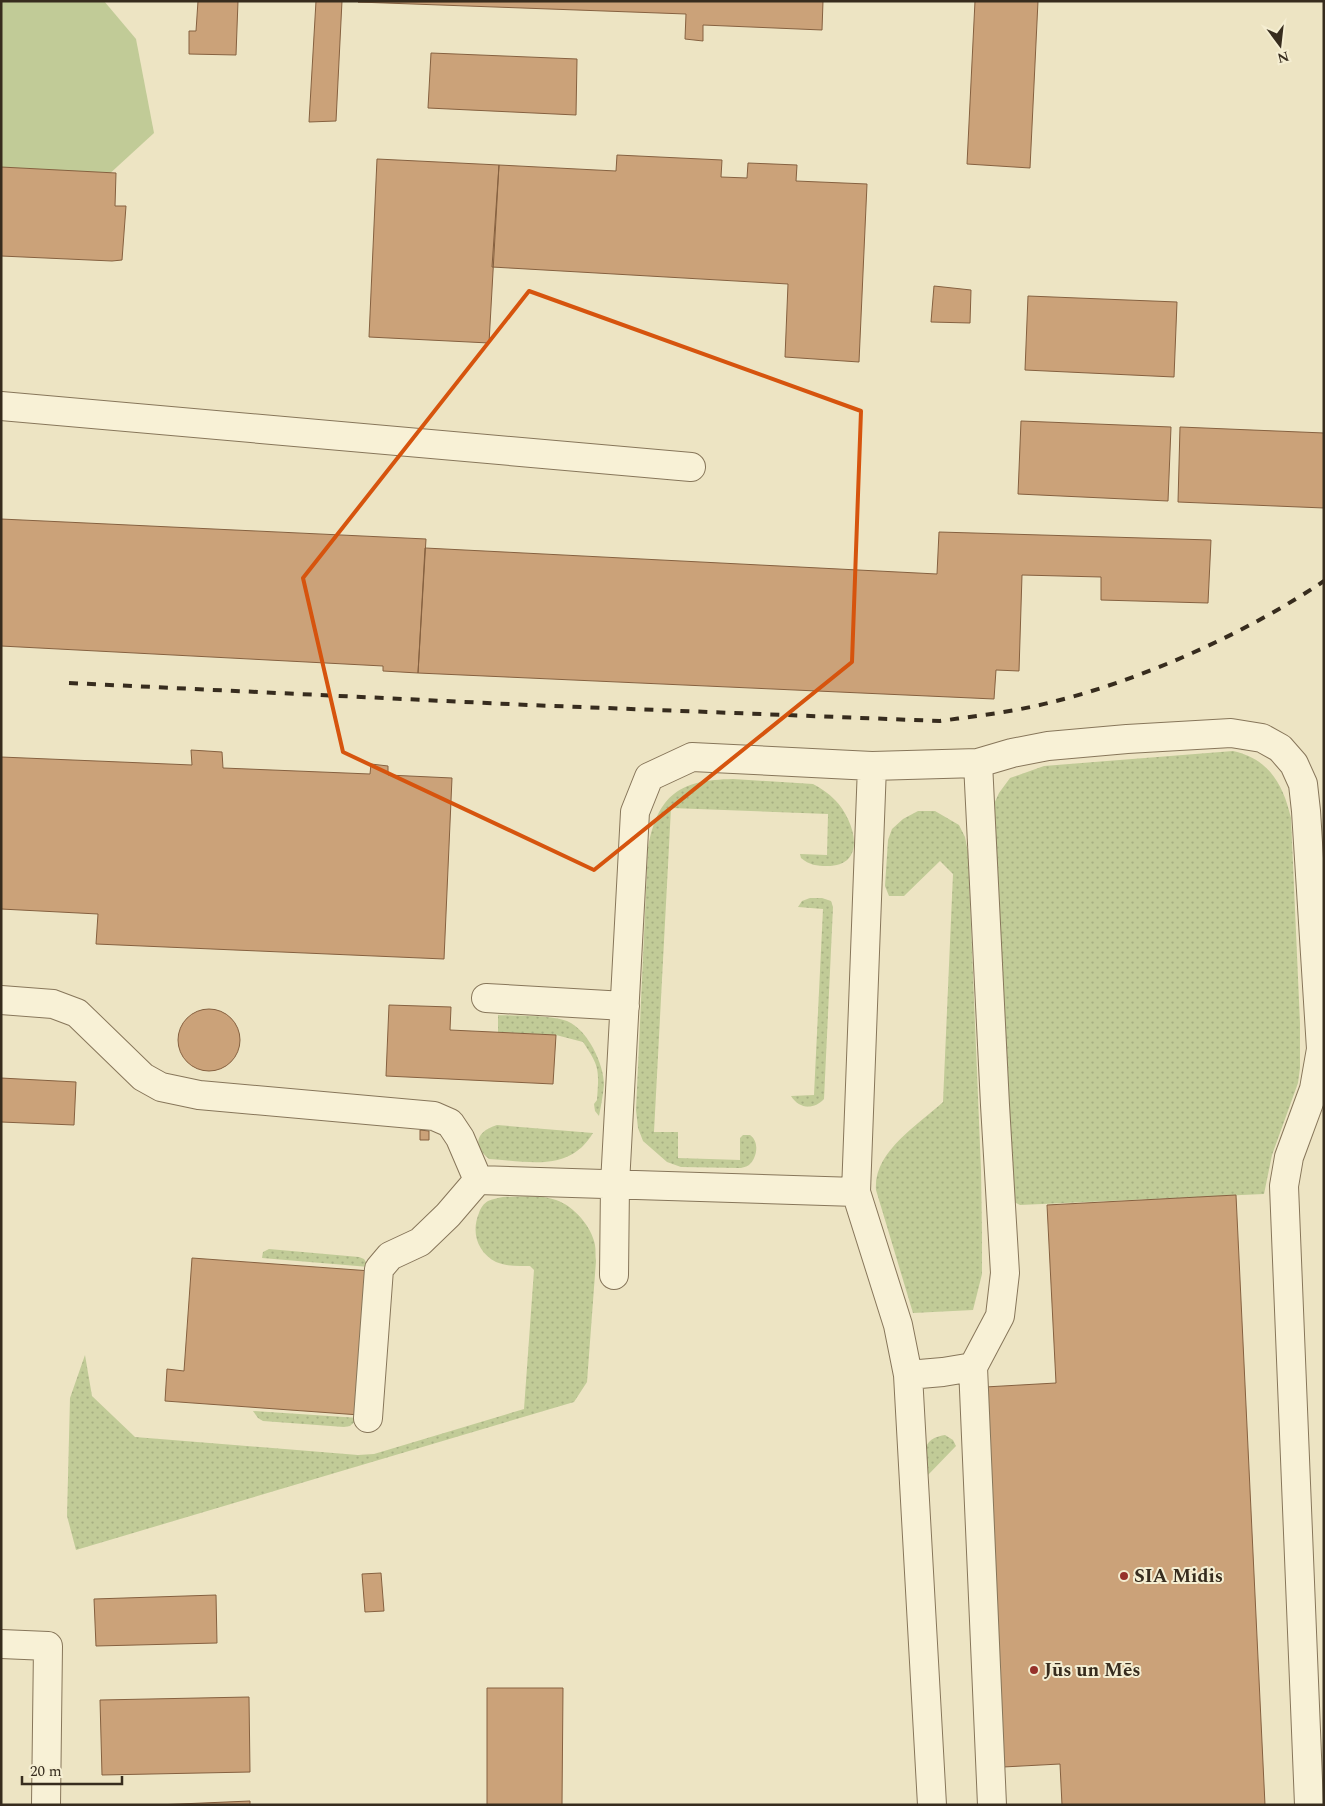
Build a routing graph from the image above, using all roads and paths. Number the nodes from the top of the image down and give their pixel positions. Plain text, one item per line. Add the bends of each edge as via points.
1 (1, 406) edge
2 (691, 467) dead end
3 (978, 763) junction
4 (872, 766) junction
5 (486, 998) dead end
6 (1, 1000) edge
7 (625, 1006) junction
8 (478, 1180) junction
9 (615, 1184) junction
10 (856, 1192) junction
11 (614, 1275) dead end
12 (973, 1367) junction
13 (908, 1375) junction
14 (368, 1418) dead end
15 (1, 1644) edge
16 (46, 1805) edge
17 (932, 1805) edge
18 (992, 1805) edge
19 (1309, 1805) edge

1 - 2 lane
3 - 4 lane
3 - 12 lane via 1005,1273 1000,1316
3 - 19 lane via 1048,746 1231,733 1262,738 1280,748 1294,764 1302,784 1321,1049 1314,1089 1289,1158 1284,1186
4 - 7 lane via 692,757 649,778 635,812
4 - 10 lane
5 - 7 lane
6 - 8 lane via 53,1004 78,1013 143,1077 161,1087 199,1095 434,1116 450,1123
7 - 9 lane
8 - 9 lane
8 - 14 lane via 420,1242 390,1256 379,1269
9 - 10 lane
9 - 11 lane
10 - 13 lane via 898,1326
12 - 13 lane
12 - 18 lane
13 - 17 lane
15 - 16 lane via 48,1646

